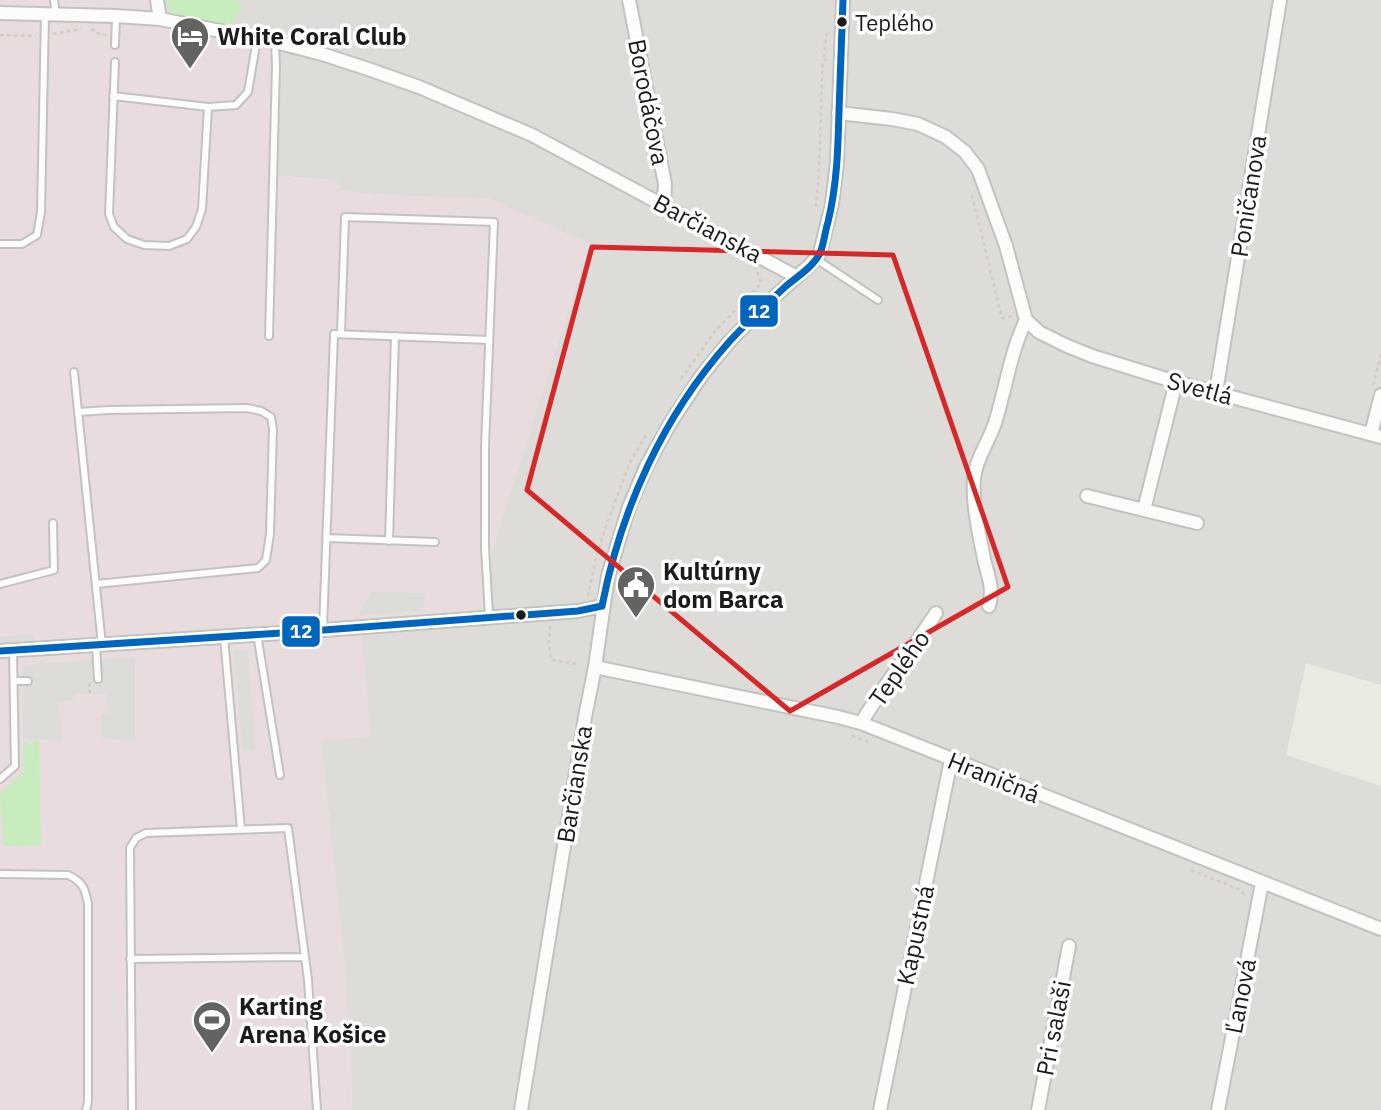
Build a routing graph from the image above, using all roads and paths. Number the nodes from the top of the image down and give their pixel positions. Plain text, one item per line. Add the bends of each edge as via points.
1 (54, 0) edge
2 (157, 0) edge
3 (629, 0) edge
4 (843, 0) edge
5 (1280, 0) edge
6 (0, 13) edge
7 (50, 14) junction
8 (116, 16) junction
9 (160, 19) junction
10 (0, 35) edge
11 (115, 35) junction
12 (44, 36) junction
13 (257, 38) junction
14 (275, 42) junction
15 (115, 45) dead end
16 (823, 60) dead end
17 (115, 62) dead end
18 (113, 96) junction
19 (208, 107) junction
20 (838, 113) junction
21 (971, 190) dead end
22 (664, 204) junction
23 (815, 216) dead end
24 (0, 244) edge
25 (816, 258) junction
26 (752, 268) dead end
27 (797, 276) junction
28 (878, 300) dead end
29 (1025, 317) junction
30 (341, 334) junction
31 (269, 336) dead end
32 (395, 336) junction
33 (489, 340) junction
34 (74, 372) dead end
35 (1176, 382) junction
36 (676, 388) dead end
37 (1216, 392) junction
38 (1381, 395) edge
39 (78, 412) junction
40 (650, 430) dead end
41 (1376, 436) edge
42 (1087, 496) dead end
43 (1144, 510) junction
44 (53, 523) dead end
45 (1197, 523) dead end
46 (327, 538) junction
47 (389, 541) junction
48 (435, 542) dead end
49 (0, 584) edge
50 (96, 584) junction
51 (591, 588) dead end
52 (602, 606) junction
53 (989, 606) dead end
54 (936, 613) dead end
55 (489, 616) junction
56 (323, 629) junction
57 (257, 634) junction
58 (549, 634) dead end
59 (224, 637) junction
60 (99, 645) junction
61 (6, 651) edge
62 (576, 664) dead end
63 (595, 667) junction
64 (98, 679) dead end
65 (14, 681) junction
66 (28, 681) dead end
67 (861, 723) junction
68 (853, 736) dead end
69 (876, 745) dead end
70 (951, 760) junction
71 (280, 775) dead end
72 (0, 779) edge
73 (241, 829) junction
74 (1191, 870) dead end
75 (0, 874) edge
76 (1262, 883) junction
77 (1245, 906) dead end
78 (1381, 929) edge
79 (1069, 946) dead end
80 (305, 957) junction
81 (130, 959) junction
82 (86, 1110) edge
83 (132, 1110) edge
84 (317, 1110) edge
85 (522, 1110) edge
86 (880, 1110) edge
87 (1038, 1110) edge
88 (1218, 1110) edge

1 - 7 lane
2 - 9 street
3 - 22 street, Borodáčova via 665,184
4 - 20 street
5 - 37 street, Poničanova
6 - 7 street, Barčianska
7 - 8 street, Barčianska
7 - 12 lane
8 - 9 street, Barčianska
8 - 11 lane
9 - 13 street, Barčianska
10 - 12 path
11 - 12 path via 100,35 88,28
11 - 15 lane
12 - 24 lane via 37,234 22,244
13 - 14 street, Barčianska
13 - 19 lane via 248,92 236,105
14 - 22 street, Barčianska via 419,87 532,135
14 - 31 lane
16 - 23 path
17 - 18 lane
18 - 19 lane
18 - 19 lane via 109,214 114,227 127,239 144,245 169,246 187,239 197,227
20 - 25 street via 832,204
20 - 29 street via 918,124 965,152 978,169
21 - 29 path via 1002,318
22 - 27 street, Barčianska
25 - 27 street
25 - 28 lane
26 - 36 path via 760,285 715,331
27 - 52 street, Barčianska via 729,342 669,425 629,507
29 - 35 street, Svetlá via 1040,332 1065,345
29 - 53 street via 974,478 976,522 993,592
30 - 32 lane
30 - 33 lane via 345,217 494,222
30 - 46 lane via 334,334
32 - 33 lane
32 - 47 lane
33 - 55 lane via 485,560
34 - 39 lane
35 - 37 street, Svetlá
35 - 43 street
37 - 41 street, Svetlá
38 - 41 street
39 - 50 lane
39 - 50 lane via 247,408 271,417 273,429 270,534 266,560 258,568
40 - 51 path via 614,504
42 - 43 street
43 - 45 street
44 - 49 lane via 54,570
46 - 47 lane
46 - 56 lane
47 - 48 lane
50 - 60 lane
52 - 55 street
52 - 63 street, Barčianska
54 - 67 street, Teplého
55 - 56 street
56 - 57 street
57 - 59 street
57 - 71 lane
58 - 62 path via 551,660
59 - 60 street
59 - 73 lane
60 - 61 street
60 - 64 lane
61 - 65 lane
63 - 67 street, Hraničná
63 - 85 street, Barčianska
65 - 66 lane
65 - 72 lane via 15,766
67 - 70 street, Hraničná
68 - 69 path
70 - 76 street, Hraničná
70 - 86 street, Kapustná
73 - 80 lane via 288,828
73 - 81 lane via 146,833 136,838 129,859
74 - 77 path via 1241,890
75 - 82 lane via 68,875 84,886 88,904
76 - 78 street, Hraničná
76 - 88 street, Ľanová
79 - 87 street, Pri salaši
80 - 81 lane
80 - 84 lane
81 - 83 lane

